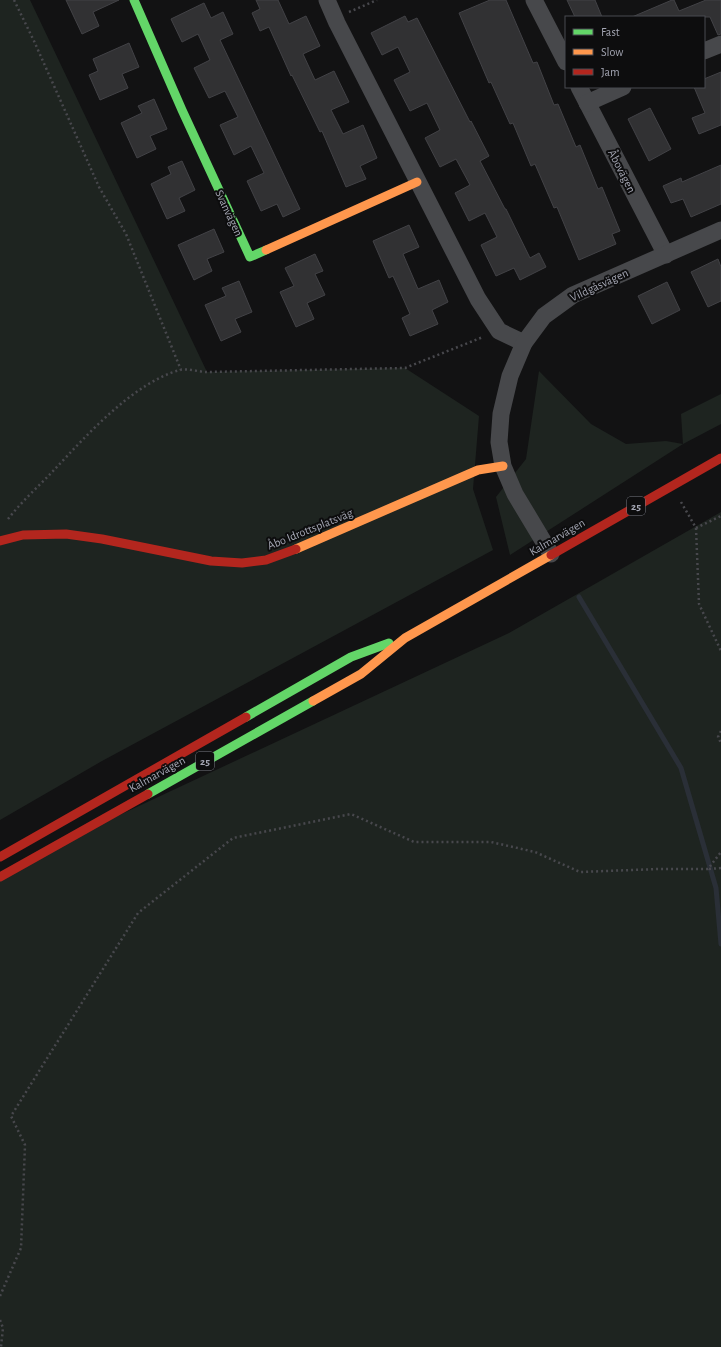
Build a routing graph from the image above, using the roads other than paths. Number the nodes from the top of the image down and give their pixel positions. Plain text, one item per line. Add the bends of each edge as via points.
1 (134, 0) edge
2 (327, 0) edge
3 (534, 0) edge
4 (721, 44) edge
5 (705, 51) edge
6 (565, 60) edge
7 (579, 88) edge
8 (621, 88) edge
9 (587, 103) junction
10 (418, 182) junction
11 (721, 230) edge
12 (666, 255) junction
13 (524, 343) junction
14 (721, 458) edge
15 (503, 466) junction
16 (0, 541) edge
17 (551, 554) junction
18 (405, 638) junction
19 (0, 858) edge
20 (0, 877) edge

1 - 10 main road, Svanvägen via 250,258
2 - 10 street
3 - 6 street
4 - 5 street
7 - 9 street, Åbovägen
8 - 9 street
9 - 12 street, Åbovägen
10 - 13 street via 478,299 499,331
11 - 12 street, Vildgåsvägen
12 - 13 street, Vildgåsvägen via 573,295 544,316
13 - 15 street, Vildgåsvägen via 510,376 501,414 499,442
14 - 17 main road, Kalmarvägen / 25
15 - 16 main road, Åbo Idrottsplatsväg via 478,470 291,552 266,560 242,563 211,561 66,534 23,535
15 - 17 street, Vildgåsvägen via 515,494
17 - 18 main road, Kalmarvägen / 25
18 - 19 main road, Kalmarvägen / 25 via 351,657
18 - 20 main road, Kalmarvägen / 25 via 361,674

